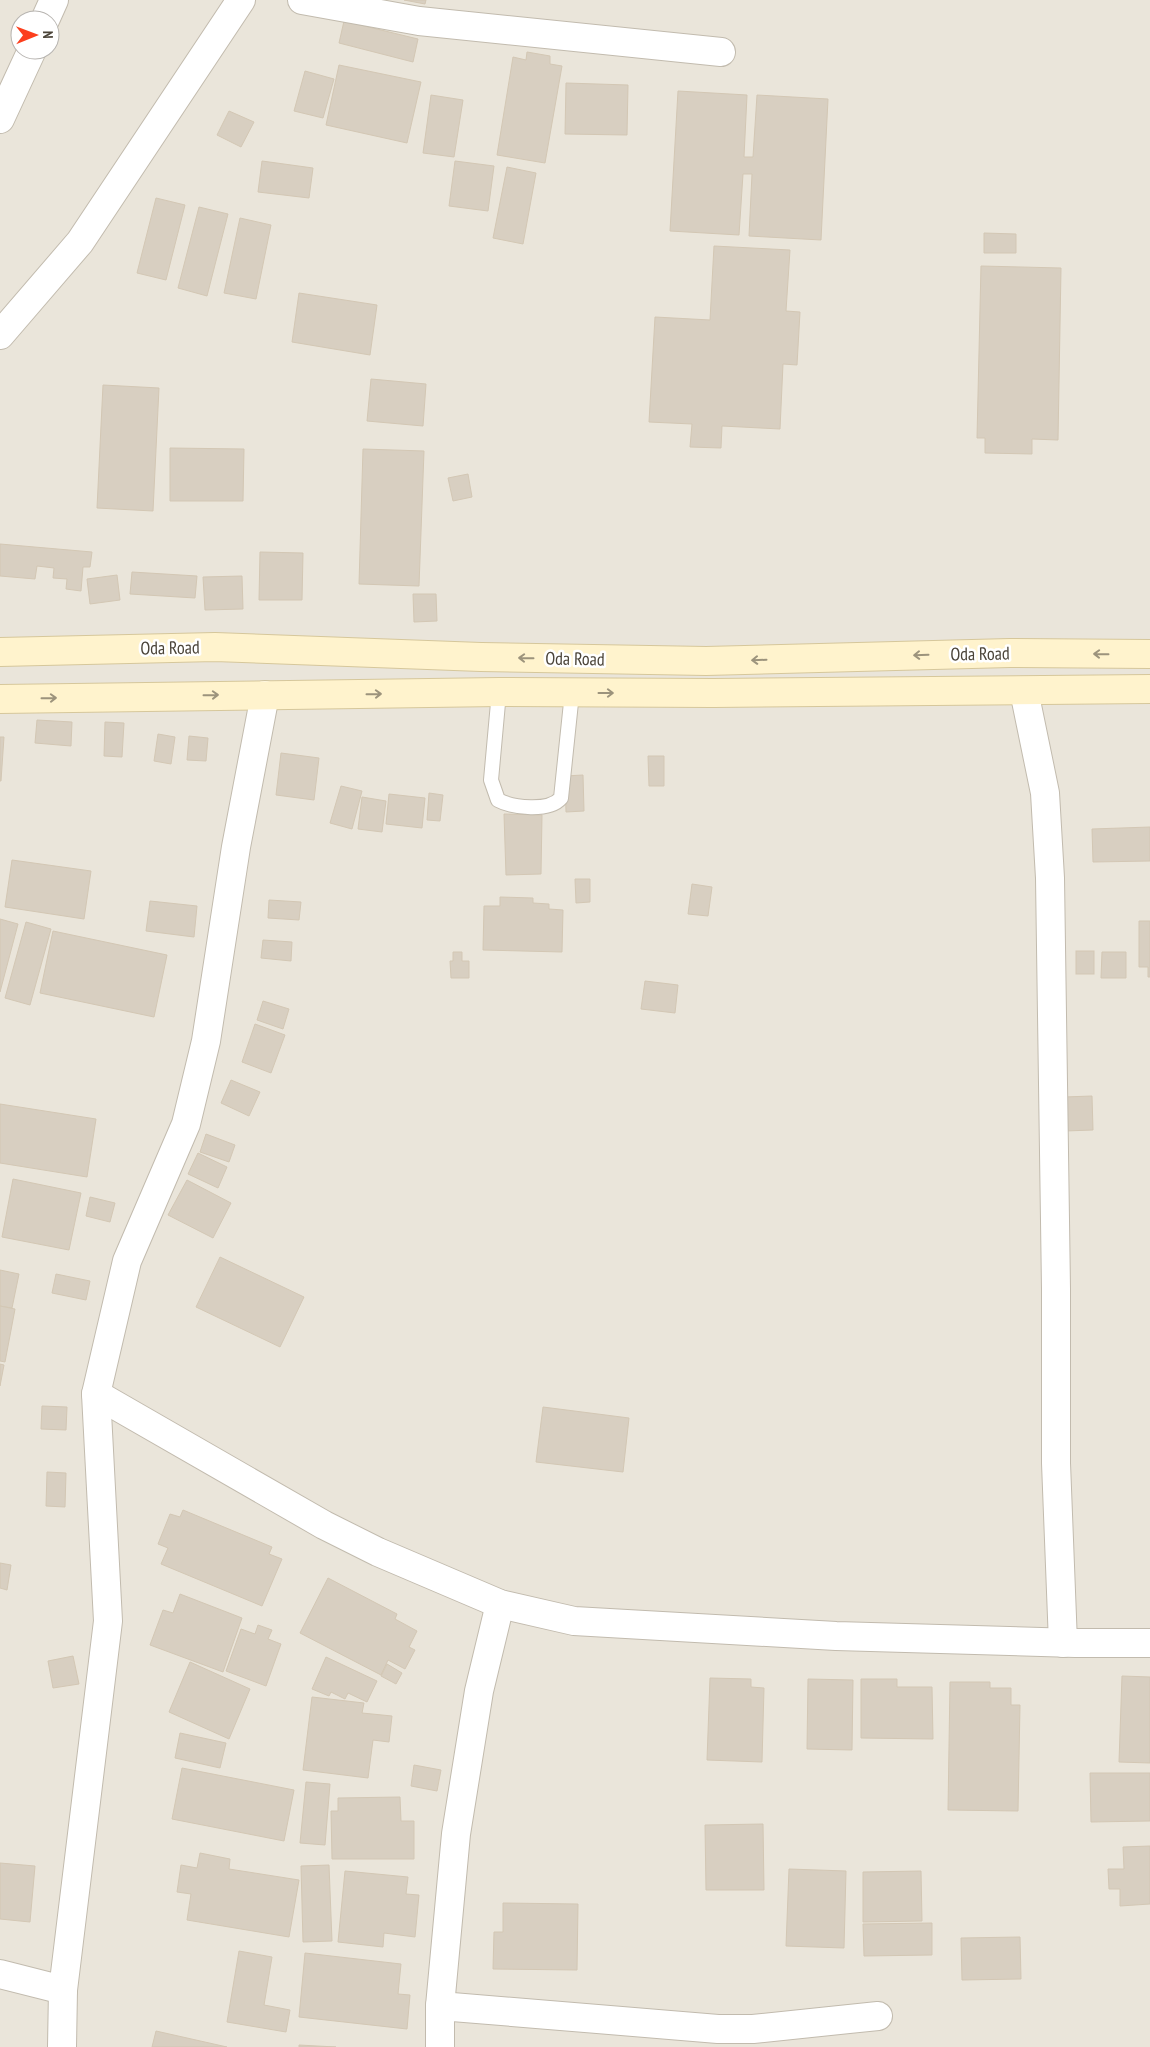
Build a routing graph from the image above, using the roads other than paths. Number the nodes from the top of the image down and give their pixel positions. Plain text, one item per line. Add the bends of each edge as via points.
1 (241, 0) edge
2 (302, 0) edge
3 (720, 52) dead end
4 (27, 60) edge
5 (0, 119) edge
6 (0, 335) edge
7 (0, 652) edge
8 (1150, 654) edge
9 (1150, 689) edge
10 (1024, 691) junction
11 (498, 692) junction
12 (572, 693) junction
13 (265, 695) junction
14 (0, 699) edge
15 (96, 1394) junction
16 (500, 1604) junction
17 (1063, 1643) junction
18 (1150, 1643) edge
19 (0, 1974) edge
20 (63, 1990) junction
21 (440, 2006) junction
22 (878, 2016) dead end
23 (62, 2047) edge
24 (440, 2047) edge

1 - 6 street via 80,242
2 - 3 street via 419,22
4 - 5 street
8 -> 7 street, Oda Road via 1010,653 706,661 215,648
9 - 10 street, Oda Road
12 -> 10 street, Oda Road
10 - 17 street via 1045,793 1050,878 1056,1463
11 - 12 street, Oda Road
11 - 12 lane via 491,780 498,800 524,807 552,804 561,798
13 -> 11 street, Oda Road
14 -> 13 street, Oda Road
13 - 15 street via 236,847 206,1041 186,1124 127,1261
15 - 16 street via 324,1525 378,1552
15 - 20 street via 108,1621
16 - 17 street via 574,1621 836,1636
16 - 21 street via 479,1691 458,1825
17 - 18 street
19 - 20 street
20 - 23 street
21 - 22 street via 718,2029 753,2029
21 - 24 street

